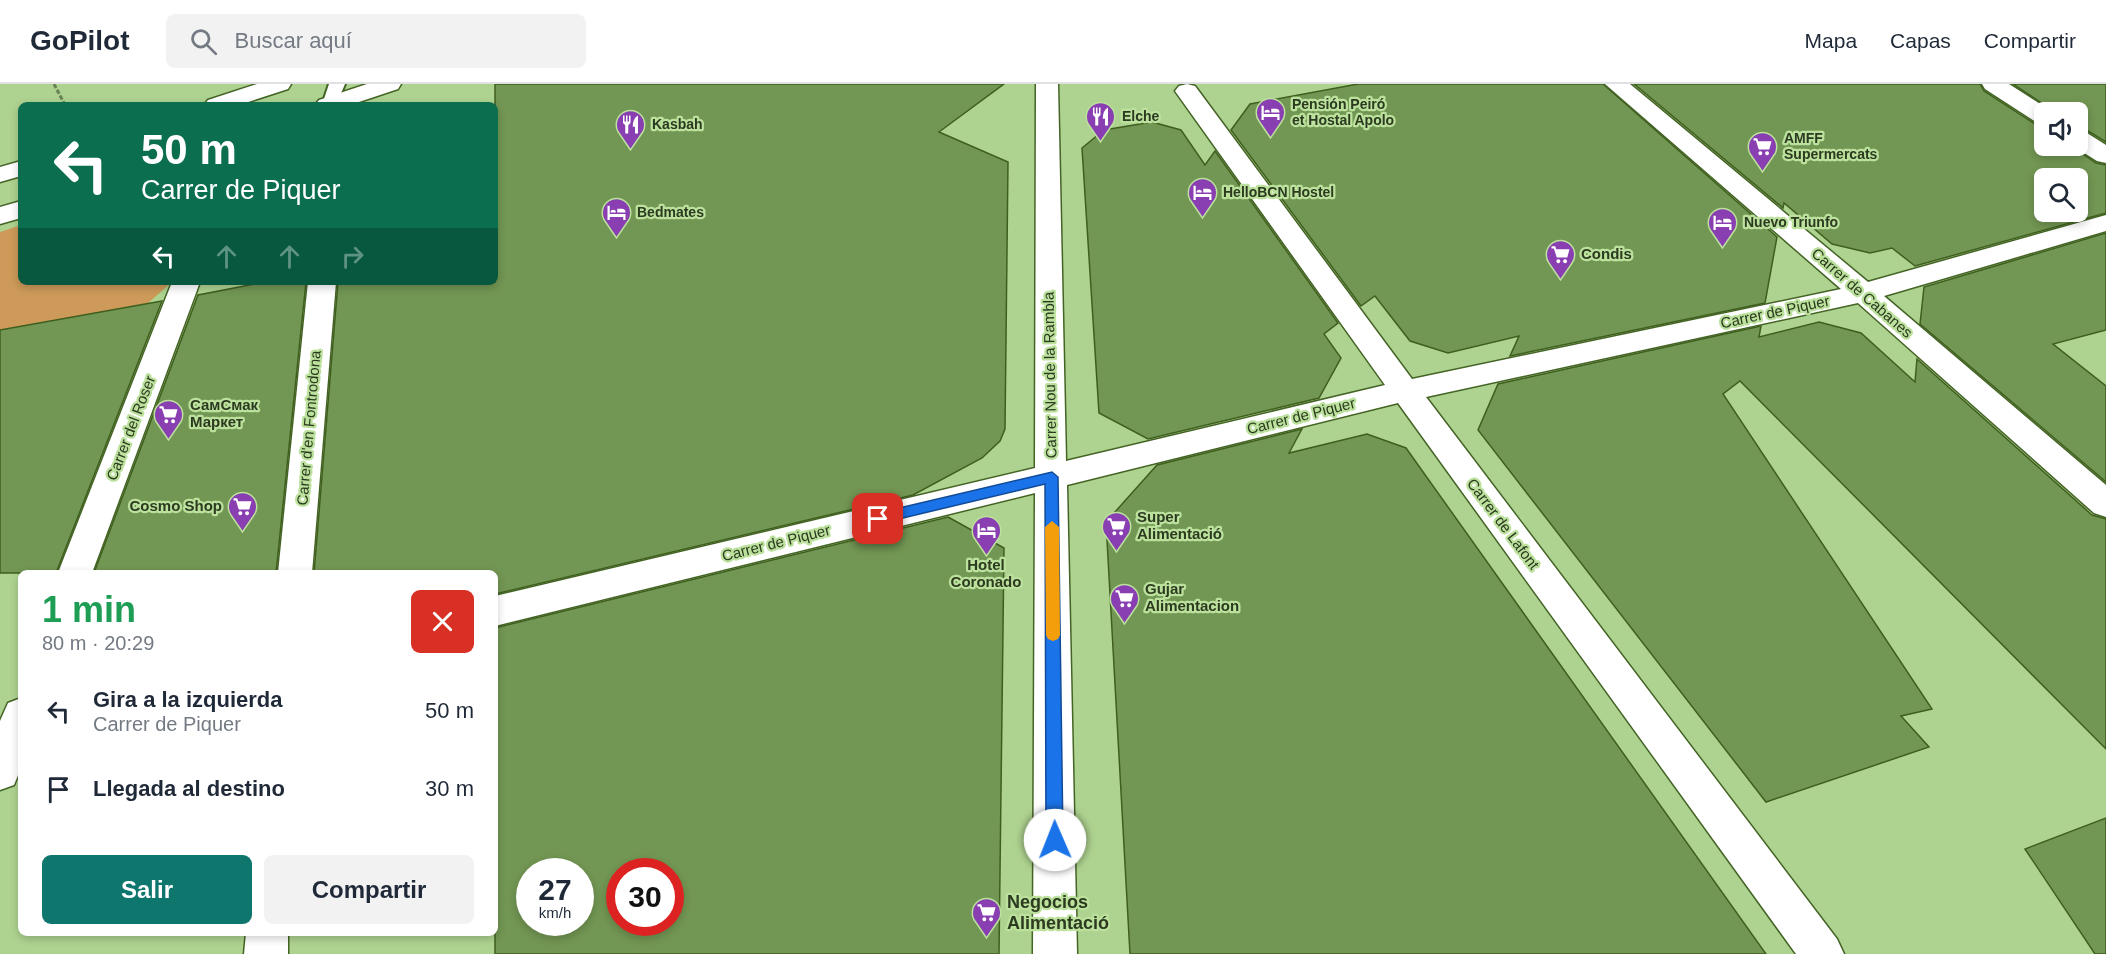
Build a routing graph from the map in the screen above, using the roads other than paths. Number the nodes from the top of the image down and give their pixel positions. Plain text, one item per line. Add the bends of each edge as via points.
1 (280, 84) edge
2 (337, 84) edge
3 (390, 84) edge
4 (1047, 84) edge
5 (1616, 84) edge
6 (1993, 84) edge
7 (1187, 91) dead end
8 (225, 102) edge
9 (329, 102) edge
10 (337, 102) edge
11 (2034, 111) edge
12 (2088, 144) edge
13 (2106, 156) edge
14 (18, 169) edge
15 (0, 175) edge
16 (18, 210) edge
17 (0, 216) edge
18 (2106, 223) edge
19 (185, 285) edge
20 (322, 285) edge
21 (1863, 293) junction
22 (1405, 391) junction
23 (1052, 477) junction
24 (2106, 504) edge
25 (76, 570) edge
26 (295, 570) edge
27 (498, 610) edge
28 (18, 723) edge
29 (0, 772) edge
30 (267, 936) edge
31 (266, 954) edge
32 (1056, 954) edge
33 (1822, 954) edge

1 - 8 street
2 - 9 lane
3 - 10 street
4 - 23 street, Carrer Nou de la Rambla
5 - 21 street, Carrer de Cabanes
6 - 11 street
7 - 22 street, Carrer de Lafont
12 - 13 street
14 - 15 street
16 - 17 street
18 - 21 street, Carrer de Piquer
19 - 25 street, Carrer del Roser
20 - 26 street, Carrer d'en Fontrodona
21 - 22 street, Carrer de Piquer
21 - 24 street, Carrer de Cabanes
22 - 23 street, Carrer de Piquer
22 - 33 street, Carrer de Lafont
23 - 27 street, Carrer de Piquer
23 - 32 street, Carrer Nou de la Rambla
28 - 29 street
30 - 31 street

